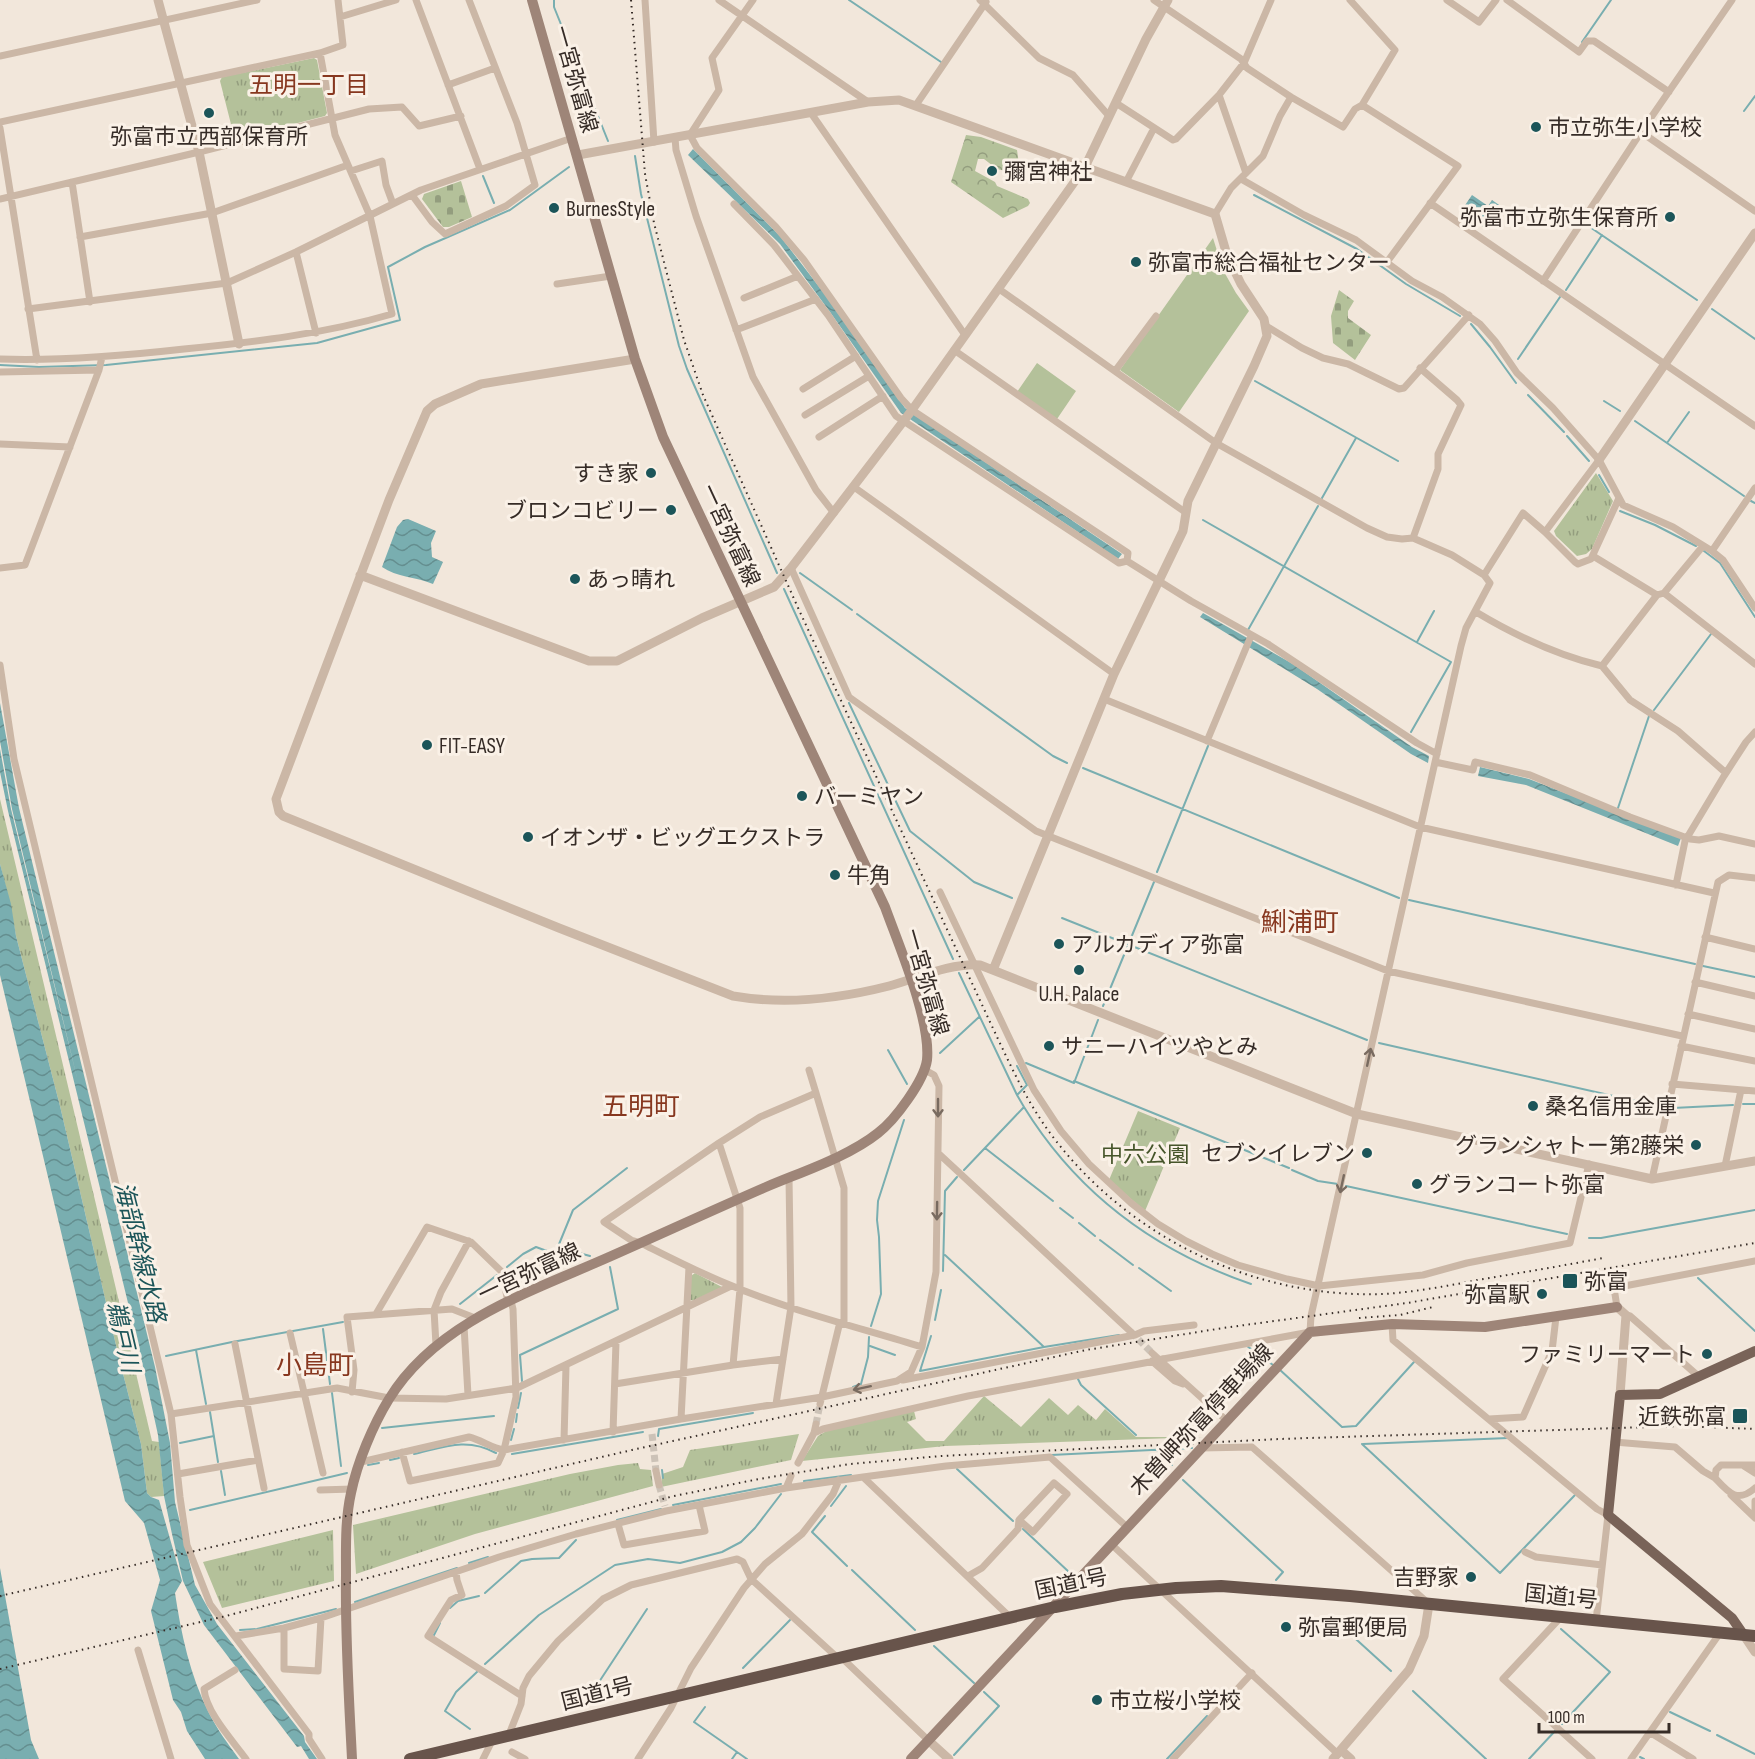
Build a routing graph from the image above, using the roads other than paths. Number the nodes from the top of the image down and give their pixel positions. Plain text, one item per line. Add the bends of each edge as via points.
1 (158, 0) edge
2 (257, 0) edge
3 (338, 0) edge
4 (396, 0) edge
5 (416, 0) edge
6 (469, 0) edge
7 (532, 0) edge
8 (645, 0) edge
9 (719, 0) edge
10 (753, 0) edge
11 (1154, 0) edge
12 (1271, 0) edge
13 (1350, 0) edge
14 (1447, 0) edge
15 (1496, 0) edge
16 (1507, 0) edge
17 (1732, 0) edge
18 (984, 1) edge
19 (1166, 3) edge
20 (742, 16) junction
21 (340, 17) junction
22 (164, 20) junction
23 (320, 53) junction
24 (0, 56) edge
25 (1244, 63) junction
26 (495, 68) junction
27 (180, 82) junction
28 (448, 85) junction
29 (1669, 92) junction
30 (1219, 95) junction
31 (1291, 97) junction
32 (868, 102) junction
33 (1116, 103) junction
34 (916, 105) junction
35 (1362, 105) junction
36 (811, 113) junction
37 (460, 116) junction
38 (1109, 116) junction
39 (332, 118) junction
40 (0, 122) edge
41 (0, 128) edge
42 (1154, 128) junction
43 (1641, 132) junction
44 (690, 135) junction
45 (572, 138) junction
46 (675, 138) junction
47 (654, 142) junction
48 (199, 152) junction
49 (527, 154) junction
50 (578, 155) junction
51 (1085, 167) junction
52 (349, 168) junction
53 (480, 169) junction
54 (1244, 176) junction
55 (72, 182) junction
56 (1126, 182) junction
57 (412, 195) junction
58 (11, 196) junction
59 (0, 199) edge
60 (748, 201) junction
61 (1430, 203) junction
62 (393, 204) junction
63 (1755, 211) edge
64 (212, 213) junction
65 (1215, 214) junction
66 (370, 216) junction
67 (1755, 233) edge
68 (80, 237) junction
69 (296, 252) junction
70 (1387, 262) junction
71 (611, 276) junction
72 (798, 276) junction
73 (1543, 281) junction
74 (227, 283) junction
75 (557, 284) dead end
76 (999, 289) junction
77 (744, 298) dead end
78 (816, 299) junction
79 (90, 302) junction
80 (28, 309) junction
81 (1469, 315) junction
82 (1156, 316) dead end
83 (1266, 327) junction
84 (736, 330) junction
85 (316, 333) junction
86 (965, 335) junction
87 (239, 344) junction
88 (954, 350) junction
89 (856, 356) junction
90 (0, 359) edge
91 (635, 359) junction
92 (37, 360) junction
93 (101, 364) junction
94 (1665, 364) junction
95 (1420, 368) junction
96 (1115, 371) junction
97 (0, 372) edge
98 (869, 376) junction
99 (803, 389) dead end
100 (883, 396) junction
101 (805, 415) dead end
102 (908, 415) junction
103 (1755, 426) edge
104 (819, 437) dead end
105 (1216, 443) junction
106 (0, 444) edge
107 (70, 447) junction
108 (1599, 460) junction
109 (854, 487) junction
110 (1755, 488) edge
111 (1619, 498) junction
112 (1185, 512) junction
113 (834, 513) junction
114 (1545, 532) junction
115 (1413, 538) junction
116 (1703, 546) junction
117 (1712, 551) junction
118 (1593, 556) junction
119 (1127, 561) junction
120 (0, 568) edge
121 (791, 568) junction
122 (1485, 574) junction
123 (360, 575) junction
124 (1158, 580) junction
125 (1660, 594) junction
126 (741, 602) junction
127 (1755, 608) edge
128 (1476, 612) junction
129 (1251, 637) junction
130 (1755, 664) edge
131 (0, 665) edge
132 (1602, 666) junction
133 (1114, 674) junction
134 (1104, 699) junction
135 (1755, 732) edge
136 (1207, 741) junction
137 (1436, 758) junction
138 (1726, 773) junction
139 (1420, 827) junction
140 (1048, 835) junction
141 (1687, 838) junction
142 (1755, 844) edge
143 (1755, 878) edge
144 (1676, 885) junction
145 (940, 892) dead end
146 (1714, 893) junction
147 (1705, 938) junction
148 (1755, 949) edge
149 (974, 965) junction
150 (993, 970) junction
151 (1388, 971) junction
152 (911, 979) junction
153 (1695, 982) junction
154 (1755, 996) edge
155 (1688, 1014) junction
156 (1755, 1029) edge
157 (1683, 1036) junction
158 (1680, 1046) junction
159 (1755, 1061) edge
160 (809, 1070) dead end
161 (925, 1070) junction
162 (1672, 1084) junction
163 (1741, 1090) junction
164 (1755, 1091) edge
165 (816, 1093) junction
166 (1357, 1114) junction
167 (719, 1143) junction
168 (938, 1153) junction
169 (836, 1158) junction
170 (1755, 1161) edge
171 (1589, 1164) junction
172 (1725, 1166) junction
173 (789, 1178) junction
174 (1652, 1179) junction
175 (736, 1200) junction
176 (470, 1241) junction
177 (642, 1243) junction
178 (1755, 1261) edge
179 (689, 1267) junction
180 (731, 1286) junction
181 (1319, 1286) junction
182 (741, 1289) junction
183 (511, 1301) junction
184 (791, 1306) junction
185 (1617, 1306) junction
186 (687, 1308) junction
187 (434, 1310) junction
188 (376, 1314) junction
189 (1626, 1315) junction
190 (1556, 1317) junction
191 (475, 1318) junction
192 (844, 1323) junction
193 (1392, 1323) junction
194 (1194, 1324) dead end
195 (464, 1326) junction
196 (1131, 1332) tunnel mouth
197 (1310, 1332) junction
198 (290, 1334) dead end
199 (616, 1342) junction
200 (235, 1344) dead end
201 (436, 1345) junction
202 (922, 1347) junction
203 (1755, 1351) edge
204 (1153, 1358) junction
205 (783, 1359) junction
206 (733, 1365) junction
207 (566, 1366) junction
208 (683, 1373) junction
209 (1697, 1376) junction
210 (897, 1381) junction
211 (615, 1384) junction
212 (517, 1388) junction
213 (304, 1392) junction
214 (352, 1392) junction
215 (468, 1395) junction
216 (1620, 1395) junction
217 (389, 1398) junction
218 (821, 1400) junction
219 (247, 1402) junction
220 (776, 1404) junction
221 (171, 1414) junction
222 (681, 1419) junction
223 (1489, 1419) junction
224 (1226, 1420) junction
225 (816, 1424) tunnel mouth
226 (650, 1426) junction
227 (614, 1432) junction
228 (814, 1433) junction
229 (652, 1434) tunnel mouth
230 (564, 1440) junction
231 (1614, 1442) junction
232 (1201, 1448) junction
233 (504, 1450) junction
234 (402, 1452) junction
235 (258, 1460) junction
236 (361, 1462) junction
237 (798, 1462) dead end
238 (1755, 1464) edge
239 (1742, 1465) junction
240 (656, 1470) tunnel mouth
241 (323, 1473) dead end
242 (1755, 1473) edge
243 (178, 1474) junction
244 (791, 1476) dead end
245 (863, 1477) junction
246 (1715, 1478) junction
247 (839, 1480) junction
248 (658, 1485) tunnel mouth
249 (264, 1488) dead end
250 (786, 1488) junction
251 (1755, 1488) edge
252 (352, 1489) junction
253 (320, 1490) dead end
254 (1728, 1492) junction
255 (1755, 1501) edge
256 (699, 1505) junction
257 (1755, 1510) edge
258 (1608, 1515) junction
259 (1755, 1518) edge
260 (1020, 1520) junction
261 (618, 1524) junction
262 (1127, 1527) junction
263 (1111, 1544) junction
264 (1525, 1552) dead end
265 (1602, 1564) junction
266 (456, 1572) junction
267 (968, 1576) junction
268 (751, 1579) junction
269 (1160, 1589) junction
270 (1429, 1604) junction
271 (1055, 1607) junction
272 (345, 1610) junction
273 (1561, 1617) junction
274 (321, 1618) junction
275 (1011, 1618) junction
276 (1596, 1621) junction
277 (284, 1629) junction
278 (1720, 1633) junction
279 (1749, 1635) edge
280 (236, 1636) junction
281 (138, 1650) dead end
282 (1755, 1652) edge
283 (840, 1659) junction
284 (235, 1670) dead end
285 (1252, 1673) junction
286 (522, 1695) junction
287 (676, 1695) junction
288 (1651, 1733) junction
289 (508, 1737) junction
290 (928, 1740) junction
291 (492, 1741) junction
292 (512, 1752) dead end
293 (1337, 1754) edge
294 (171, 1759) edge
295 (246, 1759) edge
296 (322, 1759) edge
297 (352, 1759) edge
298 (410, 1759) edge
299 (483, 1759) edge
300 (525, 1759) edge
301 (638, 1759) edge
302 (910, 1759) edge
303 (949, 1759) edge
304 (1173, 1759) edge
305 (1351, 1759) edge
306 (1592, 1759) edge
307 (1630, 1759) edge
308 (1693, 1759) edge

1 - 22 street
2 - 22 street
3 - 21 street
4 - 21 street
5 - 28 street
6 - 26 street
7 - 45 main road, 一宮弥富線
8 - 47 street
9 - 20 street
10 - 20 street
11 - 19 street
12 - 25 street
13 - 35 street via 1395,50
14 - 15 street via 1479,22
16 - 29 street via 1579,52 1587,40 1594,41
17 - 29 street
18 - 34 street
18 - 38 street via 1039,58 1073,75
19 - 25 street
19 - 33 street
20 - 32 street
20 - 44 street via 712,58 719,90
21 - 23 street via 343,45
22 - 24 street
22 - 27 street
23 - 27 street
23 - 39 street
25 - 30 street
25 - 31 street
26 - 28 street
26 - 49 street
27 - 40 street
27 - 48 street
28 - 37 street
29 - 43 street
30 - 42 street via 1176,139
30 - 54 street
31 - 35 street via 1343,127
31 - 54 street via 1263,156
32 - 34 street via 888,100
32 - 36 street
33 - 38 street
33 - 42 street
34 - 51 street
35 - 61 street via 1458,166
36 - 44 street
36 - 86 street
37 - 39 street via 419,126 402,107 369,109
37 - 53 street
38 - 51 street
39 - 48 street
39 - 52 street
41 - 58 street
42 - 56 street
43 - 63 street
43 - 73 street
44 - 46 street
44 - 60 street via 697,148
45 - 49 street
45 - 50 main road, 一宮弥富線
46 - 47 street
46 - 84 street via 696,216
47 - 50 street
48 - 55 street
48 - 64 street
49 - 53 street
49 - 57 street via 535,185 506,206 445,234
50 - 71 main road, 一宮弥富線
51 - 56 street
51 - 76 street
52 - 62 street via 382,161
52 - 64 street
52 - 66 street
53 - 57 street
54 - 65 street
54 - 70 street
55 - 58 street
55 - 68 street
56 - 65 street
57 - 62 street
58 - 59 street
58 - 80 street
60 - 72 street via 738,207
60 - 102 street via 804,260 901,398
61 - 70 street
61 - 73 street
62 - 66 street
64 - 68 street
64 - 74 street
65 - 83 street via 1227,255
66 - 69 street
66 - 85 street via 392,314
67 - 94 street
68 - 79 street
69 - 74 street
69 - 85 street
70 - 81 street
71 - 75 street
71 - 91 main road, 一宮弥富線
72 - 77 street
72 - 78 street
73 - 94 street
74 - 79 street
74 - 87 street
76 - 86 street
76 - 96 street
78 - 84 street
78 - 89 street
79 - 80 street
80 - 92 street
81 - 95 street
81 - 108 street via 1488,332 1527,385
82 - 96 street
83 - 95 street via 1312,353 1348,364 1399,389
83 - 105 street via 1264,345
84 - 113 street via 753,377 816,490
85 - 87 street
86 - 88 street
87 - 93 street
88 - 102 street
88 - 112 street
89 - 98 street
89 - 99 street
90 - 92 street
91 - 123 street via 481,384 435,404 427,411
91 - 126 main road, 一宮弥富線 via 663,437
92 - 93 street
93 - 97 street
93 - 107 street
94 - 103 street
94 - 108 street
95 - 115 street via 1461,405 1438,454 1438,469
96 - 105 street
98 - 100 street
98 - 101 street
100 - 102 street via 896,416
100 - 104 street
102 - 109 street
102 - 119 street via 1119,564
102 - 119 street via 1128,554
105 - 112 street
105 - 115 street via 1367,528 1387,537
106 - 107 street
107 - 120 street via 25,565
108 - 111 street
108 - 114 street
109 - 113 street
109 - 133 street
110 - 117 street
111 - 116 street via 1623,505 1673,527
111 - 118 street
112 - 124 street via 1183,531
113 - 121 street
114 - 118 street via 1578,564
114 - 122 street via 1523,513
115 - 122 street
116 - 117 street
116 - 125 street
117 - 127 street via 1723,560
118 - 125 street
119 - 124 street
121 - 126 street via 774,587
121 - 140 street via 849,697 1036,831
122 - 128 street via 1490,583
123 - 126 street via 589,661 617,661
123 - 152 street via 276,799 283,816 733,996 790,1001 837,997
124 - 129 street
124 - 133 street
125 - 130 street
125 - 132 street
126 - 152 main road, 一宮弥富線 via 885,907
128 - 132 street via 1512,634
128 - 137 street via 1466,628
129 - 136 street
129 - 137 street via 1268,644
131 - 221 street via 14,759
132 - 138 street via 1630,700 1678,731
133 - 134 street
134 - 136 street
134 - 140 street
135 - 138 street
136 - 139 street
137 - 139 street
137 - 141 street via 1473,770 1474,762 1530,775
138 - 141 street
139 - 144 street
139 - 151 street
140 - 150 street
140 - 151 street
141 - 142 street via 1719,836
141 - 144 street
143 - 146 street via 1729,875 1718,882
144 - 146 street
145 - 149 street
146 - 147 street
147 - 148 street
147 - 153 street
149 - 150 street
149 - 152 street
149 - 181 street via 1034,1090 1061,1131 1111,1186 1158,1224 1212,1254
150 - 166 street
151 - 157 street
166 -> 151 street
152 - 161 main road, 一宮弥富線 via 924,1026
153 - 154 street
153 - 155 street
155 - 156 street
155 - 157 street
157 - 158 street
158 - 159 street
158 - 162 street
160 - 165 street
161 -> 168 street via 934,1075 939,1086
161 - 169 main road, 一宮弥富線 via 900,1112 878,1134
162 - 163 street
162 - 174 street
163 - 164 street
163 - 172 street
165 - 167 street via 760,1117
165 - 169 street
166 - 171 street
166 -> 181 street
167 - 175 street
167 - 177 street via 604,1222
168 - 196 street
168 -> 202 street via 936,1272
169 - 173 main road, 一宮弥富線
169 - 192 street via 844,1188
170 - 172 street
171 - 174 street
171 - 181 street via 1570,1243 1423,1275
172 - 174 street
173 - 175 main road, 一宮弥富線
173 - 184 street
175 - 177 main road, 一宮弥富線
175 - 182 street via 740,1208
176 - 183 street via 502,1272
176 - 187 street
176 - 188 street via 427,1227
177 - 179 street
177 - 183 main road, 一宮弥富線
178 - 185 street via 1614,1288
179 - 180 street
179 - 186 street
180 - 182 street
180 - 186 street
181 - 197 street
182 - 184 street
182 - 206 street
183 - 191 main road, 一宮弥富線
183 - 212 street
184 - 192 street
184 - 205 street
185 - 189 street
185 - 190 main road
186 - 199 street
186 - 208 street
187 - 188 street
187 - 191 street via 452,1309
187 - 201 street
188 - 214 street via 347,1317 354,1370
189 - 209 street
189 - 216 street
190 - 193 main road via 1485,1327
190 - 223 street via 1552,1351 1523,1417
191 - 195 main road, 一宮弥富線
192 - 202 street
192 - 218 street via 839,1326
193 - 197 main road
193 - 223 street via 1393,1340
194 - 210 street
195 - 201 main road, 一宮弥富線
195 - 215 street
197 - 204 street, bridge
197 - 224 main road, 木曽岬弥富停車場線
198 - 213 street
199 - 207 street
199 - 211 street
200 - 219 street
201 - 217 main road, 一宮弥富線
202 - 210 street via 911,1372
203 - 209 main road
204 - 224 street
204 - 228 street via 947,1400
205 - 206 street
205 - 220 street
206 - 208 street
207 - 212 street
207 - 230 street
208 - 211 street
208 - 222 street
209 - 216 main road via 1660,1394
210 -> 218 street
211 - 227 street
212 - 215 street
212 - 233 street
213 - 214 street via 337,1388
213 - 219 street
213 - 241 street
214 - 217 street
215 - 217 street via 446,1399
216 - 231 main road
217 - 236 main road, 一宮弥富線
218 - 220 street
219 - 221 street
219 - 235 street
220 - 222 street
221 - 243 street
222 - 226 street
223 - 258 street
224 - 232 main road, 木曽岬弥富停車場線
225 - 228 street
226 - 227 street
226 - 229 street
227 - 230 street
228 - 237 street
230 - 233 street
231 - 246 street via 1675,1447
231 - 258 main road
232 - 262 main road, 木曽岬弥富停車場線
232 - 270 street via 1252,1447
233 - 234 street via 469,1437
233 - 234 street via 498,1462 410,1481
234 - 236 street
235 - 243 street
235 - 249 street
236 - 252 main road, 一宮弥富線
238 - 239 street
239 - 242 street
239 - 246 street via 1721,1465
240 - 248 street
243 - 280 street via 196,1572 210,1604
244 - 250 street
245 - 247 street
245 - 262 street via 1050,1457
245 - 267 street
246 - 254 street
247 - 250 street
247 - 268 street via 802,1534
250 - 256 street
251 - 254 street via 1741,1496
252 - 253 street
252 - 272 main road, 一宮弥富線 via 346,1527
254 - 259 street
255 - 257 street
256 - 261 street via 666,1508
256 - 261 street via 705,1532 624,1545
258 - 265 street
258 - 279 main road
260 - 260 street via 1054,1483 1067,1494 1033,1532
260 - 267 street via 1018,1530 982,1568
261 - 266 street
262 - 263 main road, 木曽岬弥富停車場線
263 - 269 street
263 - 271 main road, 木曽岬弥富停車場線
264 - 265 street via 1536,1557
265 - 276 street
266 - 272 street
266 - 286 street via 462,1595 452,1600 429,1636
267 - 275 street
268 - 283 street
268 - 286 street via 743,1562 737,1559 627,1586 603,1599 558,1641 529,1676
268 - 287 street
269 - 270 highway, 国道1号 via 1221,1586
269 - 271 highway, 国道1号
269 - 285 street
270 - 273 highway, 国道1号
270 - 293 street via 1424,1636 1409,1670
271 - 275 highway, 国道1号
271 - 290 main road, 木曽岬弥富停車場線
272 - 274 street
272 - 297 main road, 一宮弥富線
273 - 276 highway, 国道1号
273 - 306 street via 1503,1679
274 - 277 street
274 - 277 street via 318,1671 284,1669
275 - 283 highway, 国道1号
276 - 278 highway, 国道1号
277 - 280 street
278 - 279 highway, 国道1号
278 - 288 street
279 - 282 street
280 - 296 street via 309,1734
281 - 294 street
283 - 287 highway, 国道1号
283 - 290 street
284 - 295 street via 204,1689 205,1698
285 - 293 street
285 - 304 street
286 - 289 street
287 - 289 highway, 国道1号
287 - 301 street
288 - 307 street
288 - 308 street
289 - 291 highway, 国道1号
290 - 302 main road, 木曽岬弥富停車場線
290 - 303 street
291 - 298 highway, 国道1号
291 - 299 street
292 - 300 street
293 - 305 street

